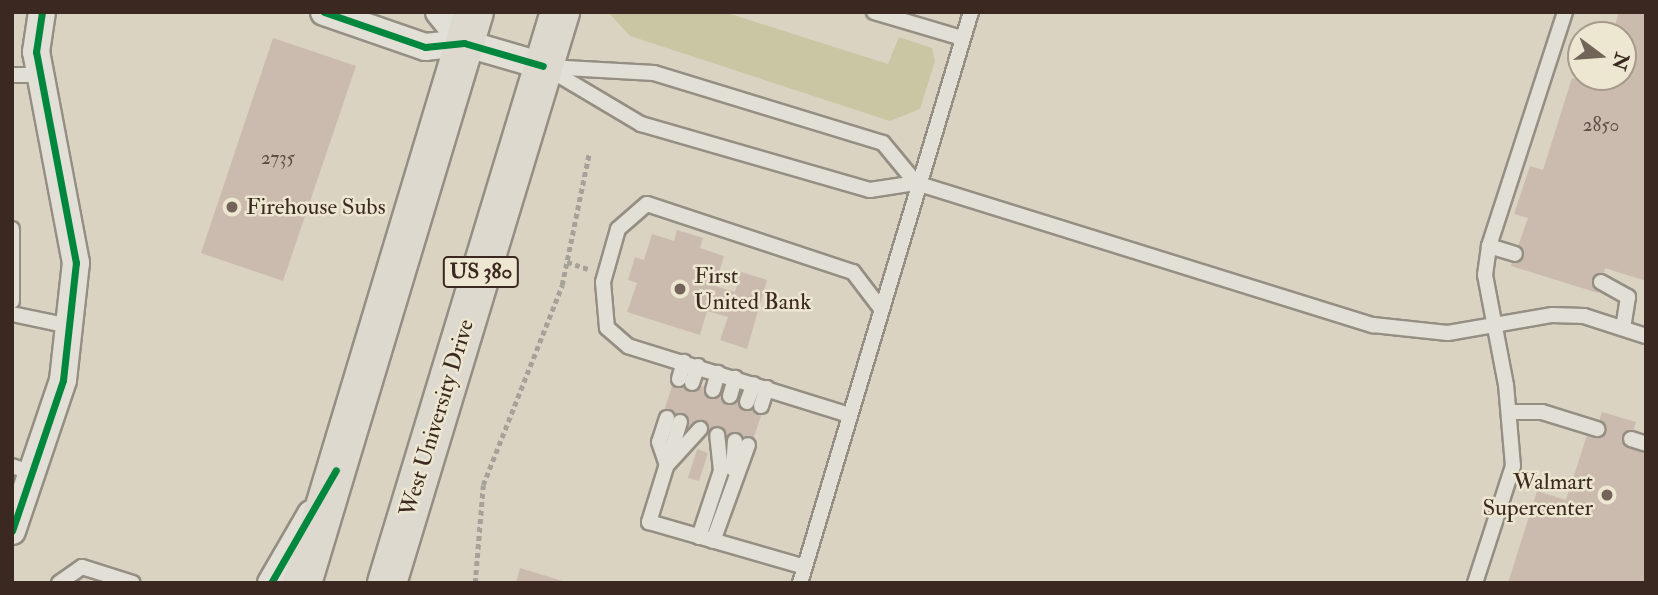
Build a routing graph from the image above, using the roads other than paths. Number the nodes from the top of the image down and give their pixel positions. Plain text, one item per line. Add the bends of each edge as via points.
1 (42, 12) edge
2 (324, 12) edge
3 (439, 12) edge
4 (560, 12) edge
5 (874, 12) edge
6 (971, 12) edge
7 (1565, 12) edge
8 (469, 28) edge
9 (962, 38) junction
10 (543, 66) junction
11 (12, 75) edge
12 (41, 75) junction
13 (916, 183) junction
14 (12, 229) edge
15 (1489, 246) junction
16 (1515, 254) dead end
17 (1601, 282) dead end
18 (12, 301) edge
19 (879, 306) junction
20 (12, 314) edge
21 (69, 326) junction
22 (1495, 328) junction
23 (1623, 328) junction
24 (1646, 336) edge
25 (691, 364) junction
26 (718, 373) junction
27 (735, 378) junction
28 (686, 381) dead end
29 (760, 386) junction
30 (713, 390) dead end
31 (730, 396) dead end
32 (754, 404) dead end
33 (1509, 412) junction
34 (846, 414) junction
35 (674, 420) dead end
36 (700, 429) dead end
37 (1597, 429) dead end
38 (718, 435) dead end
39 (1631, 439) dead end
40 (742, 443) dead end
41 (1646, 444) edge
42 (667, 465) junction
43 (22, 469) edge
44 (336, 470) junction
45 (727, 472) junction
46 (12, 531) edge
47 (706, 539) junction
48 (800, 566) junction
49 (59, 583) edge
50 (133, 583) edge
51 (271, 583) edge
52 (302, 583) edge
53 (387, 583) edge
54 (800, 583) edge
55 (1475, 583) edge

1 - 12 street via 36,52
2 - 8 street via 425,47
3 - 8 street
4 - 10 main road, West University Drive / US 380
5 - 9 lane
6 - 9 lane
7 - 15 lane
8 - 10 street
8 - 44 main road
9 - 13 lane
10 - 13 lane via 641,124 870,190
10 - 13 lane via 654,73 883,143
10 - 53 main road, West University Drive / US 380
11 - 12 lane
12 - 21 street via 76,263
13 - 19 lane
13 - 22 lane via 1373,325 1448,333
14 - 18 lane
15 - 16 lane
15 - 22 lane via 1485,275
17 - 23 lane via 1628,297
19 - 25 lane via 853,272 647,204 618,229 603,282 607,328 628,346
19 - 34 lane
20 - 21 lane
21 - 43 street via 63,380
22 - 23 lane via 1552,315 1584,316
22 - 33 lane
23 - 24 lane
25 - 26 lane
25 - 28 lane
26 - 27 lane
26 - 30 lane
27 - 29 lane
27 - 31 lane
29 - 32 lane
29 - 34 lane
33 - 37 lane via 1542,412
33 - 55 lane via 1513,467
34 - 48 lane
35 - 42 lane
36 - 42 lane
38 - 45 lane
39 - 41 lane
40 - 45 lane
42 - 47 lane via 649,522
43 - 46 street
44 - 51 street
44 - 52 main road
45 - 47 lane
47 - 48 lane
48 - 54 lane
49 - 50 lane via 82,567

